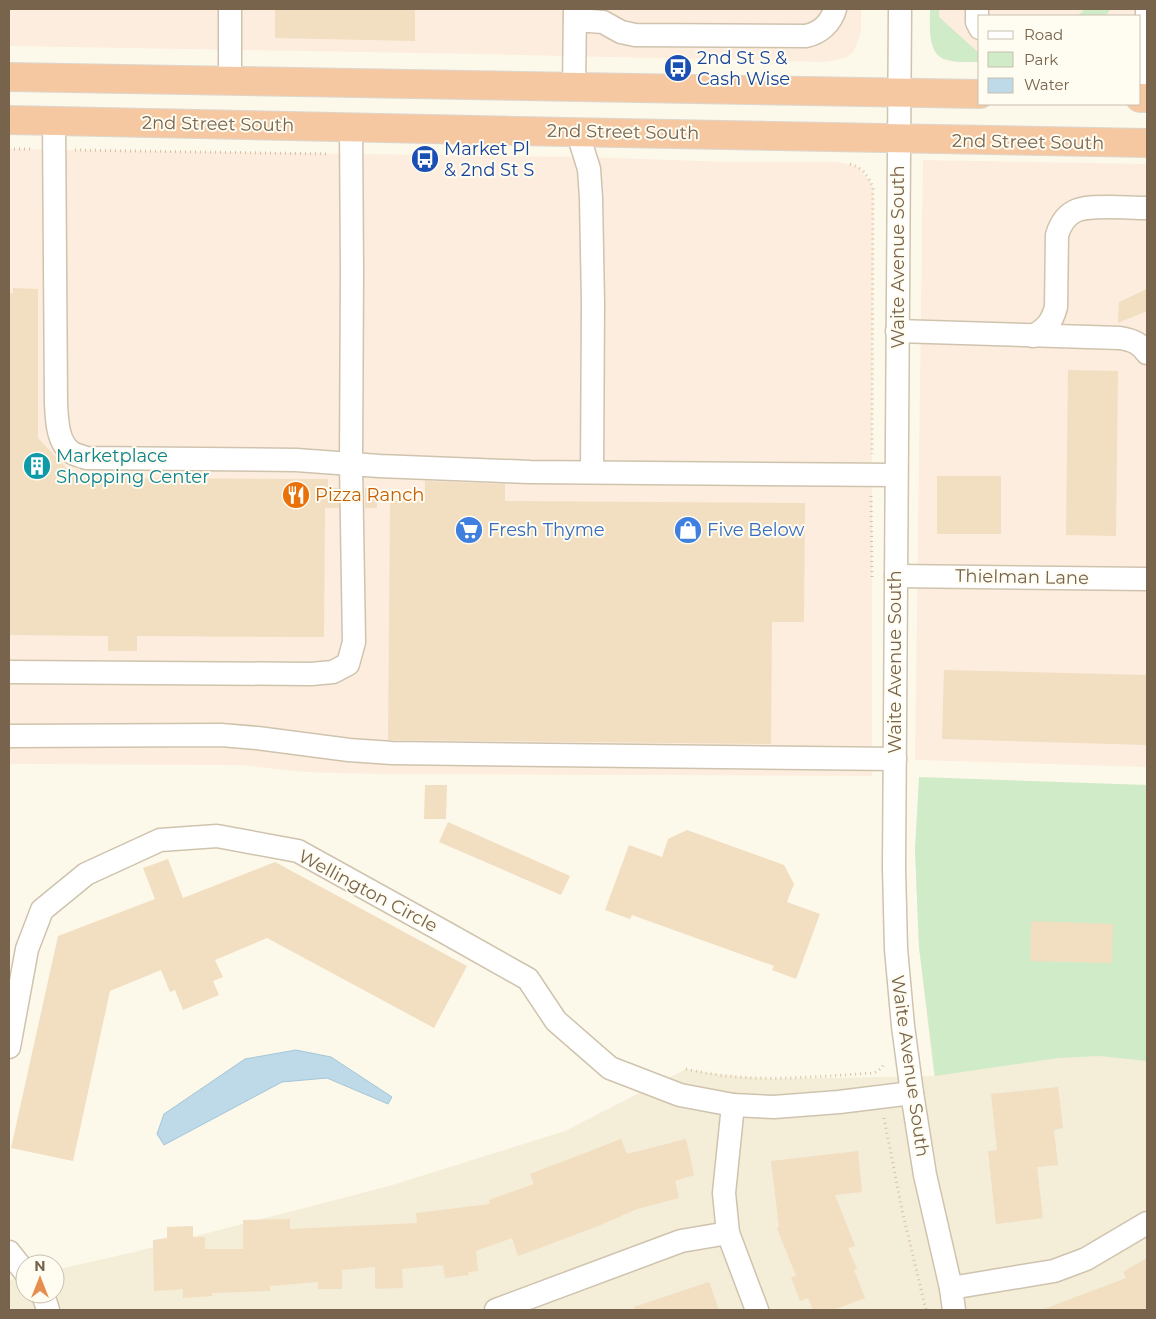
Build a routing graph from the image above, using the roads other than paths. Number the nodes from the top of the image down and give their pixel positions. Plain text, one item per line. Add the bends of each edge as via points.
1 (230, 9) edge
2 (835, 9) edge
3 (900, 9) edge
4 (977, 9) edge
5 (1147, 9) edge
6 (575, 14) edge
7 (978, 24) edge
8 (1147, 24) edge
9 (9, 77) edge
10 (230, 82) junction
11 (574, 88) junction
12 (899, 93) junction
13 (978, 94) edge
14 (1144, 98) edge
15 (9, 120) edge
16 (54, 120) junction
17 (352, 126) junction
18 (577, 131) junction
19 (899, 140) junction
20 (1147, 143) edge
21 (1147, 208) edge
22 (897, 331) junction
23 (1033, 336) junction
24 (1144, 341) edge
25 (351, 464) junction
26 (592, 472) junction
27 (896, 475) junction
28 (896, 576) junction
29 (1147, 579) edge
30 (9, 672) edge
31 (9, 736) edge
32 (895, 759) junction
33 (9, 1048) edge
34 (912, 1093) junction
35 (733, 1105) junction
36 (1147, 1224) edge
37 (728, 1233) junction
38 (951, 1288) junction
39 (496, 1310) edge
40 (757, 1310) edge
41 (954, 1310) edge

1 - 10 street
2 - 6 street via 820,30 806,36 635,35
3 - 12 street, Waite Avenue South
4 - 7 street
5 - 8 street
6 - 11 street
8 - 14 street
9 - 10 highway
10 - 11 highway
11 - 12 highway
12 - 13 highway
12 - 19 street, Waite Avenue South
15 - 16 highway, 2nd Street South
16 - 17 highway, 2nd Street South
16 - 25 street via 56,404 62,441 71,452 86,458 296,460
17 - 18 highway, 2nd Street South
17 - 25 street
18 - 19 highway, 2nd Street South
18 - 26 street via 589,169 591,198
19 - 20 highway, 2nd Street South
19 - 22 street, Waite Avenue South
21 - 23 street via 1084,207 1067,216 1057,235 1054,317
22 - 23 street
22 - 27 street, Waite Avenue South
23 - 24 street
25 - 26 street
25 - 30 street via 354,642 348,664 333,672 311,674
26 - 27 street
27 - 28 street, Waite Avenue South
28 - 29 street, Thielman Lane
28 - 32 street, Waite Avenue South
31 - 32 street via 221,735 392,753
32 - 34 street, Waite Avenue South via 896,948
33 - 35 street, Wellington Circle via 27,949 42,910 86,874 160,840 217,836 298,851 528,979 556,1021 610,1068 680,1095
34 - 35 street, Wellington Circle via 774,1107
34 - 38 street, Waite Avenue South via 925,1175
35 - 37 street via 724,1193
36 - 38 street via 1086,1259 1054,1271
37 - 39 street via 681,1241
37 - 40 street
38 - 41 street, Waite Avenue South

